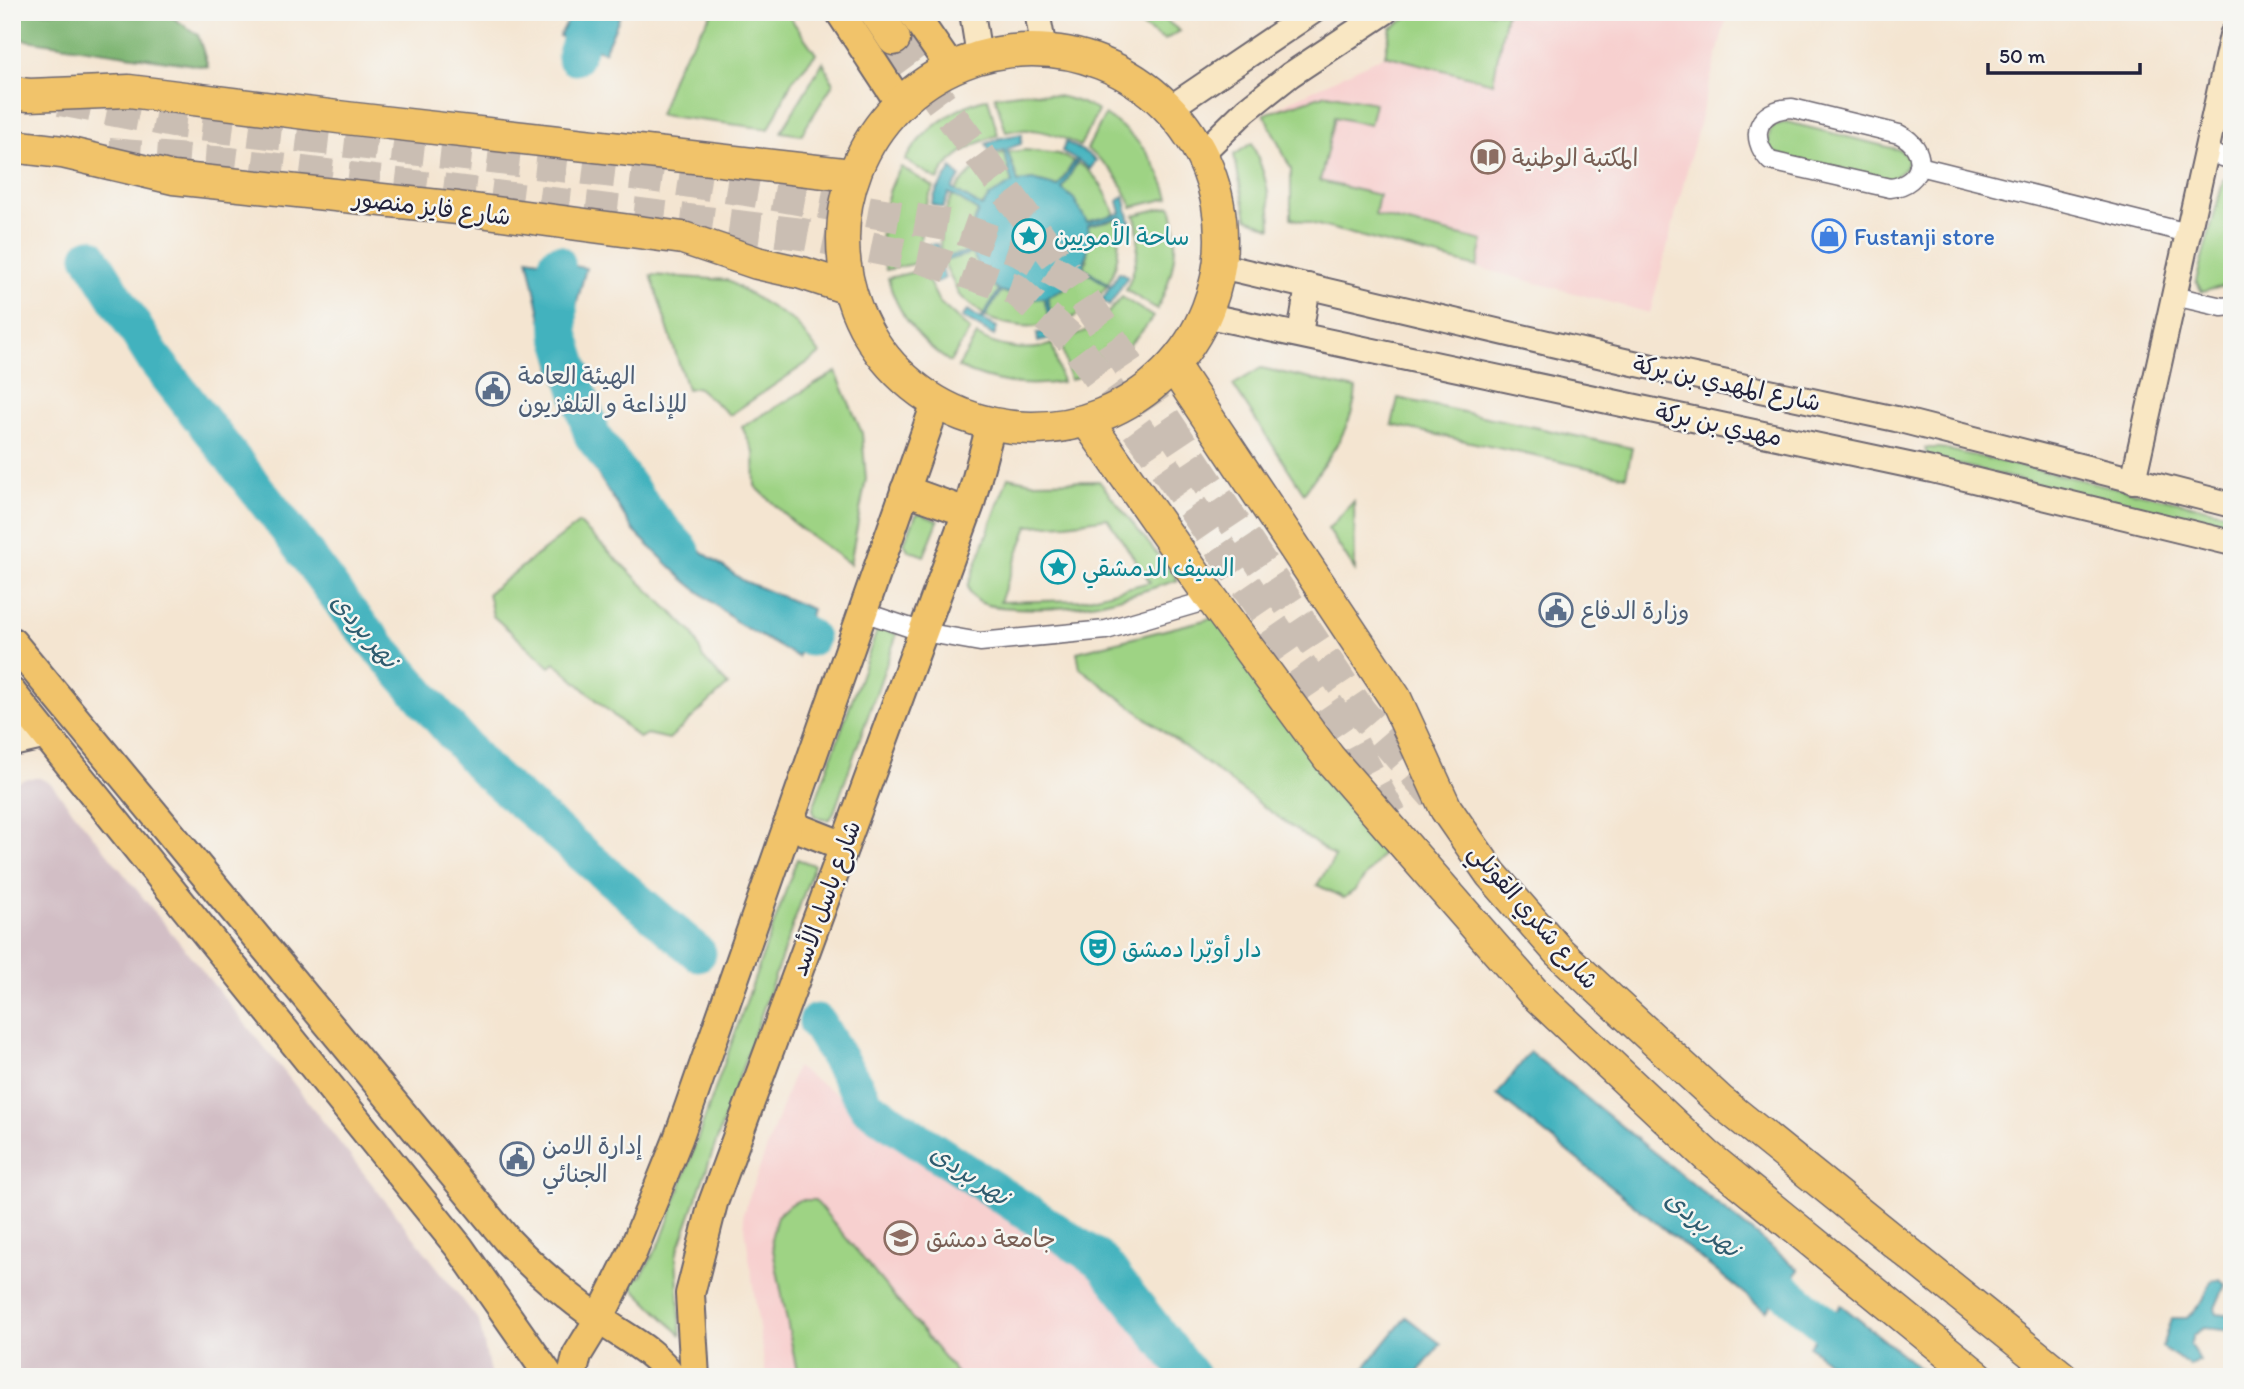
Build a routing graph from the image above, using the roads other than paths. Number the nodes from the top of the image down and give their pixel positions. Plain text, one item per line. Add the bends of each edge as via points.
1 (840, 12) edge
2 (876, 12) edge
3 (912, 12) edge
4 (972, 12) edge
5 (1037, 12) edge
6 (1312, 12) edge
7 (1385, 12) edge
8 (2232, 35) edge
9 (894, 39) tunnel mouth
10 (1044, 49) junction
11 (979, 56) junction
12 (950, 67) junction
13 (12, 93) edge
14 (899, 102) junction
15 (1170, 108) junction
16 (12, 146) edge
17 (2206, 152) junction
18 (1202, 153) junction
19 (2232, 160) edge
20 (1919, 166) junction
21 (852, 175) junction
22 (2188, 233) junction
23 (1221, 266) junction
24 (1308, 286) junction
25 (848, 288) junction
26 (2174, 296) junction
27 (2232, 306) edge
28 (1204, 315) junction
29 (1300, 334) junction
30 (1174, 367) junction
31 (936, 403) junction
32 (1087, 421) junction
33 (991, 425) junction
34 (2133, 481) junction
35 (905, 490) junction
36 (2232, 505) edge
37 (966, 512) junction
38 (2232, 543) edge
39 (1212, 599) junction
40 (863, 612) junction
41 (923, 632) junction
42 (12, 642) edge
43 (12, 693) edge
44 (47, 736) junction
45 (12, 744) edge
46 (788, 824) junction
47 (844, 846) junction
48 (599, 1319) junction
49 (550, 1377) edge
50 (572, 1377) edge
51 (671, 1377) edge
52 (695, 1377) edge
53 (1978, 1377) edge
54 (2062, 1377) edge

1 - 14 main road
2 - 9 highway
3 - 12 main road
4 - 11 main road
5 - 10 main road
6 - 15 main road
7 - 18 main road via 1290,75
8 - 17 main road
10 - 11 highway
10 - 15 highway via 1112,66
11 - 12 highway
12 - 14 highway
13 - 21 highway via 129,91
14 - 21 highway
15 - 18 highway
16 - 25 highway, شارع فايز منصور via 62,152 173,178 458,208 683,238
17 - 19 street
17 - 22 main road
18 - 23 highway via 1220,208
20 - 20 street via 1915,146 1899,134 1792,108 1767,115 1759,126 1761,152 1782,166 1890,188 1909,183
20 - 22 street
21 - 25 highway via 841,231
22 - 26 main road
23 - 24 main road, شارع المهدي بن بركة
23 - 28 highway
24 - 29 main road
24 - 34 main road, شارع المهدي بن بركة via 1896,419
25 - 31 highway via 881,354
26 - 27 street
26 - 34 main road
28 - 29 main road, مهدي بن بركة
28 - 30 highway
29 - 38 main road, مهدي بن بركة via 1932,470
30 - 32 highway via 1134,400
30 - 54 highway, شارع شكري القوتلي via 1395,698 1446,809 1491,874 1559,952 1720,1101
31 - 33 highway
31 - 35 main road
32 - 33 highway via 1040,429
32 - 39 highway, شارع شكري القوتلي
33 - 37 main road, شارع باسل الأسد
34 - 36 main road, شارع المهدي بن بركة
35 - 37 main road
35 - 40 main road
37 - 41 main road, شارع باسل الأسد
39 - 41 street via 1105,630 979,642
39 - 53 highway, شارع شكري القوتلي via 1329,758 1534,993 1706,1155
40 - 41 street
40 - 46 main road
41 - 47 main road, شارع باسل الأسد
42 - 48 main road via 508,1241 541,1275
43 - 44 main road
44 - 45 main road
44 - 49 main road via 459,1247
46 - 47 main road
46 - 48 main road via 678,1139 633,1251
47 - 52 main road, شارع باسل الأسد via 713,1203 690,1294
48 - 50 main road via 577,1355
48 - 51 main road via 654,1356

